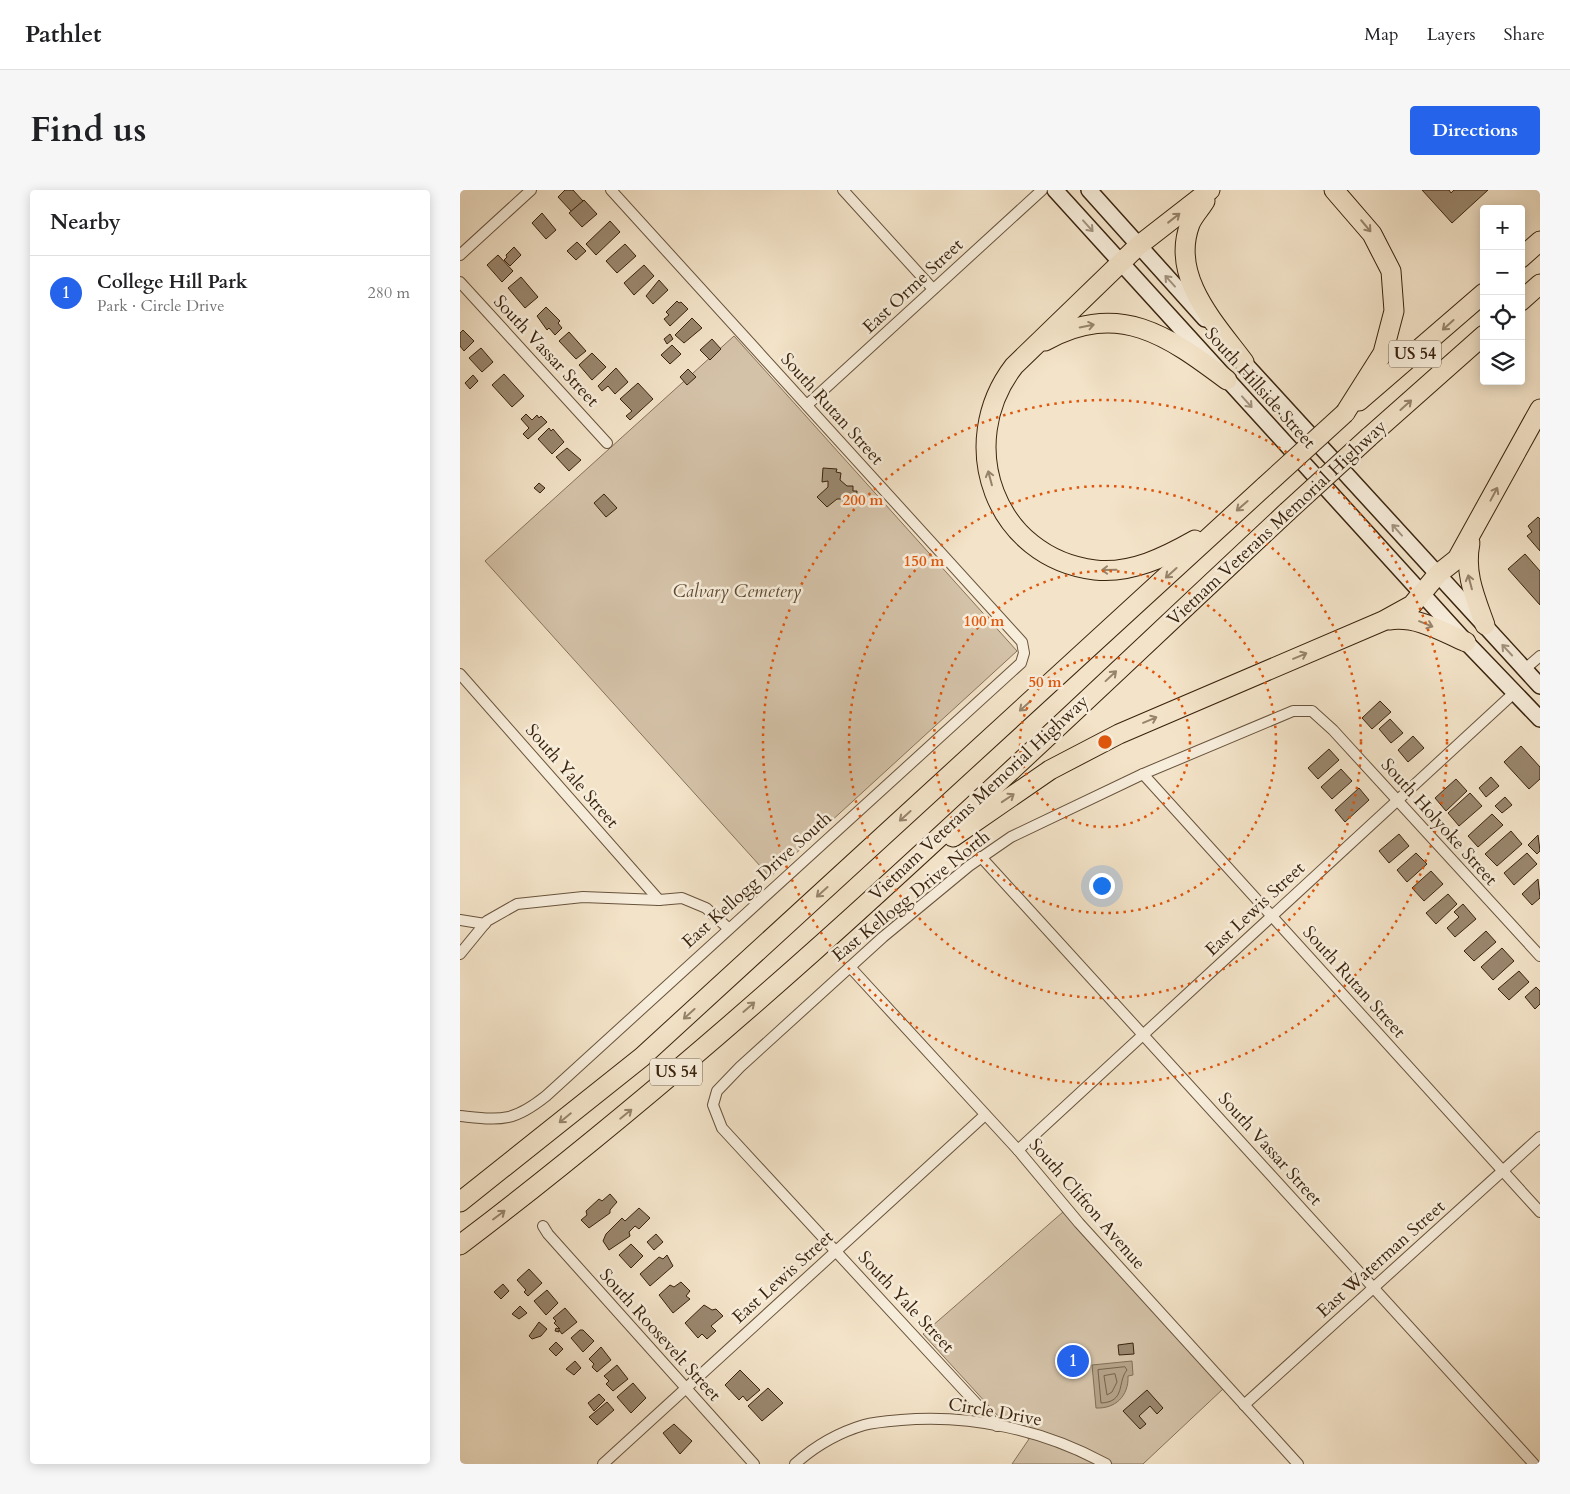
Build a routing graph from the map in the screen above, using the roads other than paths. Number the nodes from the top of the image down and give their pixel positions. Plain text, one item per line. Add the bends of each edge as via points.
1 (531, 190) edge
2 (611, 190) edge
3 (843, 190) edge
4 (1042, 190) edge
5 (1056, 190) edge
6 (1089, 190) edge
7 (1212, 190) edge
8 (1334, 190) edge
9 (1540, 241) edge
10 (1138, 246) junction
11 (1525, 254) edge
12 (460, 255) edge
13 (1120, 262) junction
14 (460, 282) edge
15 (1540, 284) edge
16 (933, 290) junction
17 (1481, 295) edge
18 (1525, 297) edge
19 (1480, 339) edge
20 (1027, 352) junction
21 (1244, 362) junction
22 (1227, 380) junction
23 (807, 405) junction
24 (1540, 409) edge
25 (1344, 413) junction
26 (608, 443) dead end
27 (1218, 527) junction
28 (1471, 537) junction
29 (1438, 574) junction
30 (1422, 593) junction
31 (1383, 621) junction
32 (1485, 625) junction
33 (1466, 642) junction
34 (1024, 653) joint
35 (1540, 656) edge
36 (1525, 669) junction
37 (460, 674) edge
38 (1540, 686) edge
39 (1514, 693) junction
40 (1312, 712) joint
41 (1540, 719) edge
42 (1143, 774) junction
43 (1397, 800) junction
44 (981, 857) junction
45 (883, 888) junction
46 (659, 900) junction
47 (1271, 916) junction
48 (460, 920) edge
49 (485, 924) junction
50 (728, 928) junction
51 (460, 954) edge
52 (1540, 956) edge
53 (850, 967) junction
54 (1143, 1034) junction
55 (715, 1109) joint
56 (985, 1115) junction
57 (460, 1116) edge
58 (1540, 1137) edge
59 (1018, 1150) junction
60 (1502, 1171) junction
61 (460, 1202) edge
62 (1540, 1212) edge
63 (543, 1226) dead end
64 (460, 1245) edge
65 (836, 1251) junction
66 (1374, 1287) junction
67 (686, 1388) junction
68 (1244, 1405) junction
69 (997, 1426) junction
70 (603, 1464) edge
71 (754, 1464) edge
72 (795, 1464) edge
73 (1106, 1464) edge
74 (1298, 1464) edge
75 (1534, 1464) edge

1 - 12 street
2 - 23 street, South Rutan Street
3 - 16 street
4 - 16 street, East Orme Street
5 -> 13 main road, South Hillside Street
6 - 10 main road, South Hillside Street
10 -> 7 highway
7 - 21 highway via 1190,222 1184,246 1186,271 1201,305
8 -> 25 highway via 1372,234 1391,272 1394,311 1382,353
9 - 11 highway
10 - 13 highway
21 -> 10 main road, South Hillside Street
13 - 20 highway
13 - 22 main road, South Hillside Street
14 - 26 street, South Vassar Street
15 - 18 highway
16 - 23 street, East Orme Street
17 -> 25 highway, Vietnam Veterans Memorial Highway / US 54
45 -> 19 highway, Vietnam Veterans Memorial Highway / US 54, bridge via 1287,512
20 -> 22 highway via 1072,329 1093,324 1127,324 1182,346
27 -> 20 highway via 1156,560 1116,570 1096,570 1065,562 1025,537 1004,512 996,496 985,457 985,436 991,406 1006,376
29 -> 21 main road, South Hillside Street
22 -> 30 main road, South Hillside Street
23 - 34 street, South Rutan Street via 1022,642
28 -> 24 highway
25 -> 27 highway, Vietnam Veterans Memorial Highway / US 54, bridge
27 -> 61 highway, Vietnam Veterans Memorial Highway / US 54 via 642,1057
28 - 29 highway via 1457,559
32 -> 28 highway via 1468,580 1466,560
29 - 30 highway
29 - 32 main road, South Hillside Street
30 - 31 highway via 1412,606
30 - 33 main road, South Hillside Street
31 -> 33 highway via 1404,618 1421,622
45 -> 31 highway via 1050,770 1118,734
36 -> 32 main road, South Hillside Street
33 - 39 main road, South Hillside Street
34 - 50 street, East Kellogg Drive South via 1022,663
35 - 36 street
36 - 38 main road, South Hillside Street
37 - 46 street, South Yale Street
39 - 41 main road, South Hillside Street
39 - 43 street, East Lewis Street
40 - 42 street, East Kellogg Drive North via 1293,711
40 - 43 street, South Holyoke Street via 1333,730
42 - 44 street, East Kellogg Drive North via 1011,837
42 - 47 street, South Rutan Street
43 - 47 street, East Lewis Street
43 - 52 street, South Holyoke Street
44 - 53 street, East Kellogg Drive North
44 - 54 street, South Vassar Street
64 -> 45 highway, Vietnam Veterans Memorial Highway / US 54 via 646,1098
46 - 49 street via 583,897 517,904
46 - 50 street via 682,898 706,908
47 - 54 street, East Lewis Street
47 - 60 street, South Rutan Street
48 - 49 street
49 - 51 street
50 - 57 street, East Kellogg Drive South via 546,1096 513,1117 501,1120
53 - 55 street, East Kellogg Drive North via 716,1091
53 - 56 street, South Clifton Avenue
54 - 59 street, East Lewis Street
54 - 66 street, South Vassar Street
55 - 65 street, South Yale Street via 722,1128
56 - 59 street, South Clifton Avenue
56 - 65 street, East Lewis Street
58 - 60 street, East Waterman Street
59 - 68 street, South Clifton Avenue via 1079,1223
60 - 62 street, South Rutan Street
60 - 66 street, East Waterman Street
63 - 67 street, South Roosevelt Street
65 - 67 street, East Lewis Street
65 - 69 street, South Yale Street
66 - 68 street, East Waterman Street
66 - 75 street, South Vassar Street
67 - 70 street, East Lewis Street
67 - 71 street, South Roosevelt Street
68 - 74 street, South Clifton Avenue
69 - 72 street, Circle Drive via 954,1419 865,1425 814,1448
69 - 73 street, Circle Drive via 1039,1435 1082,1450

